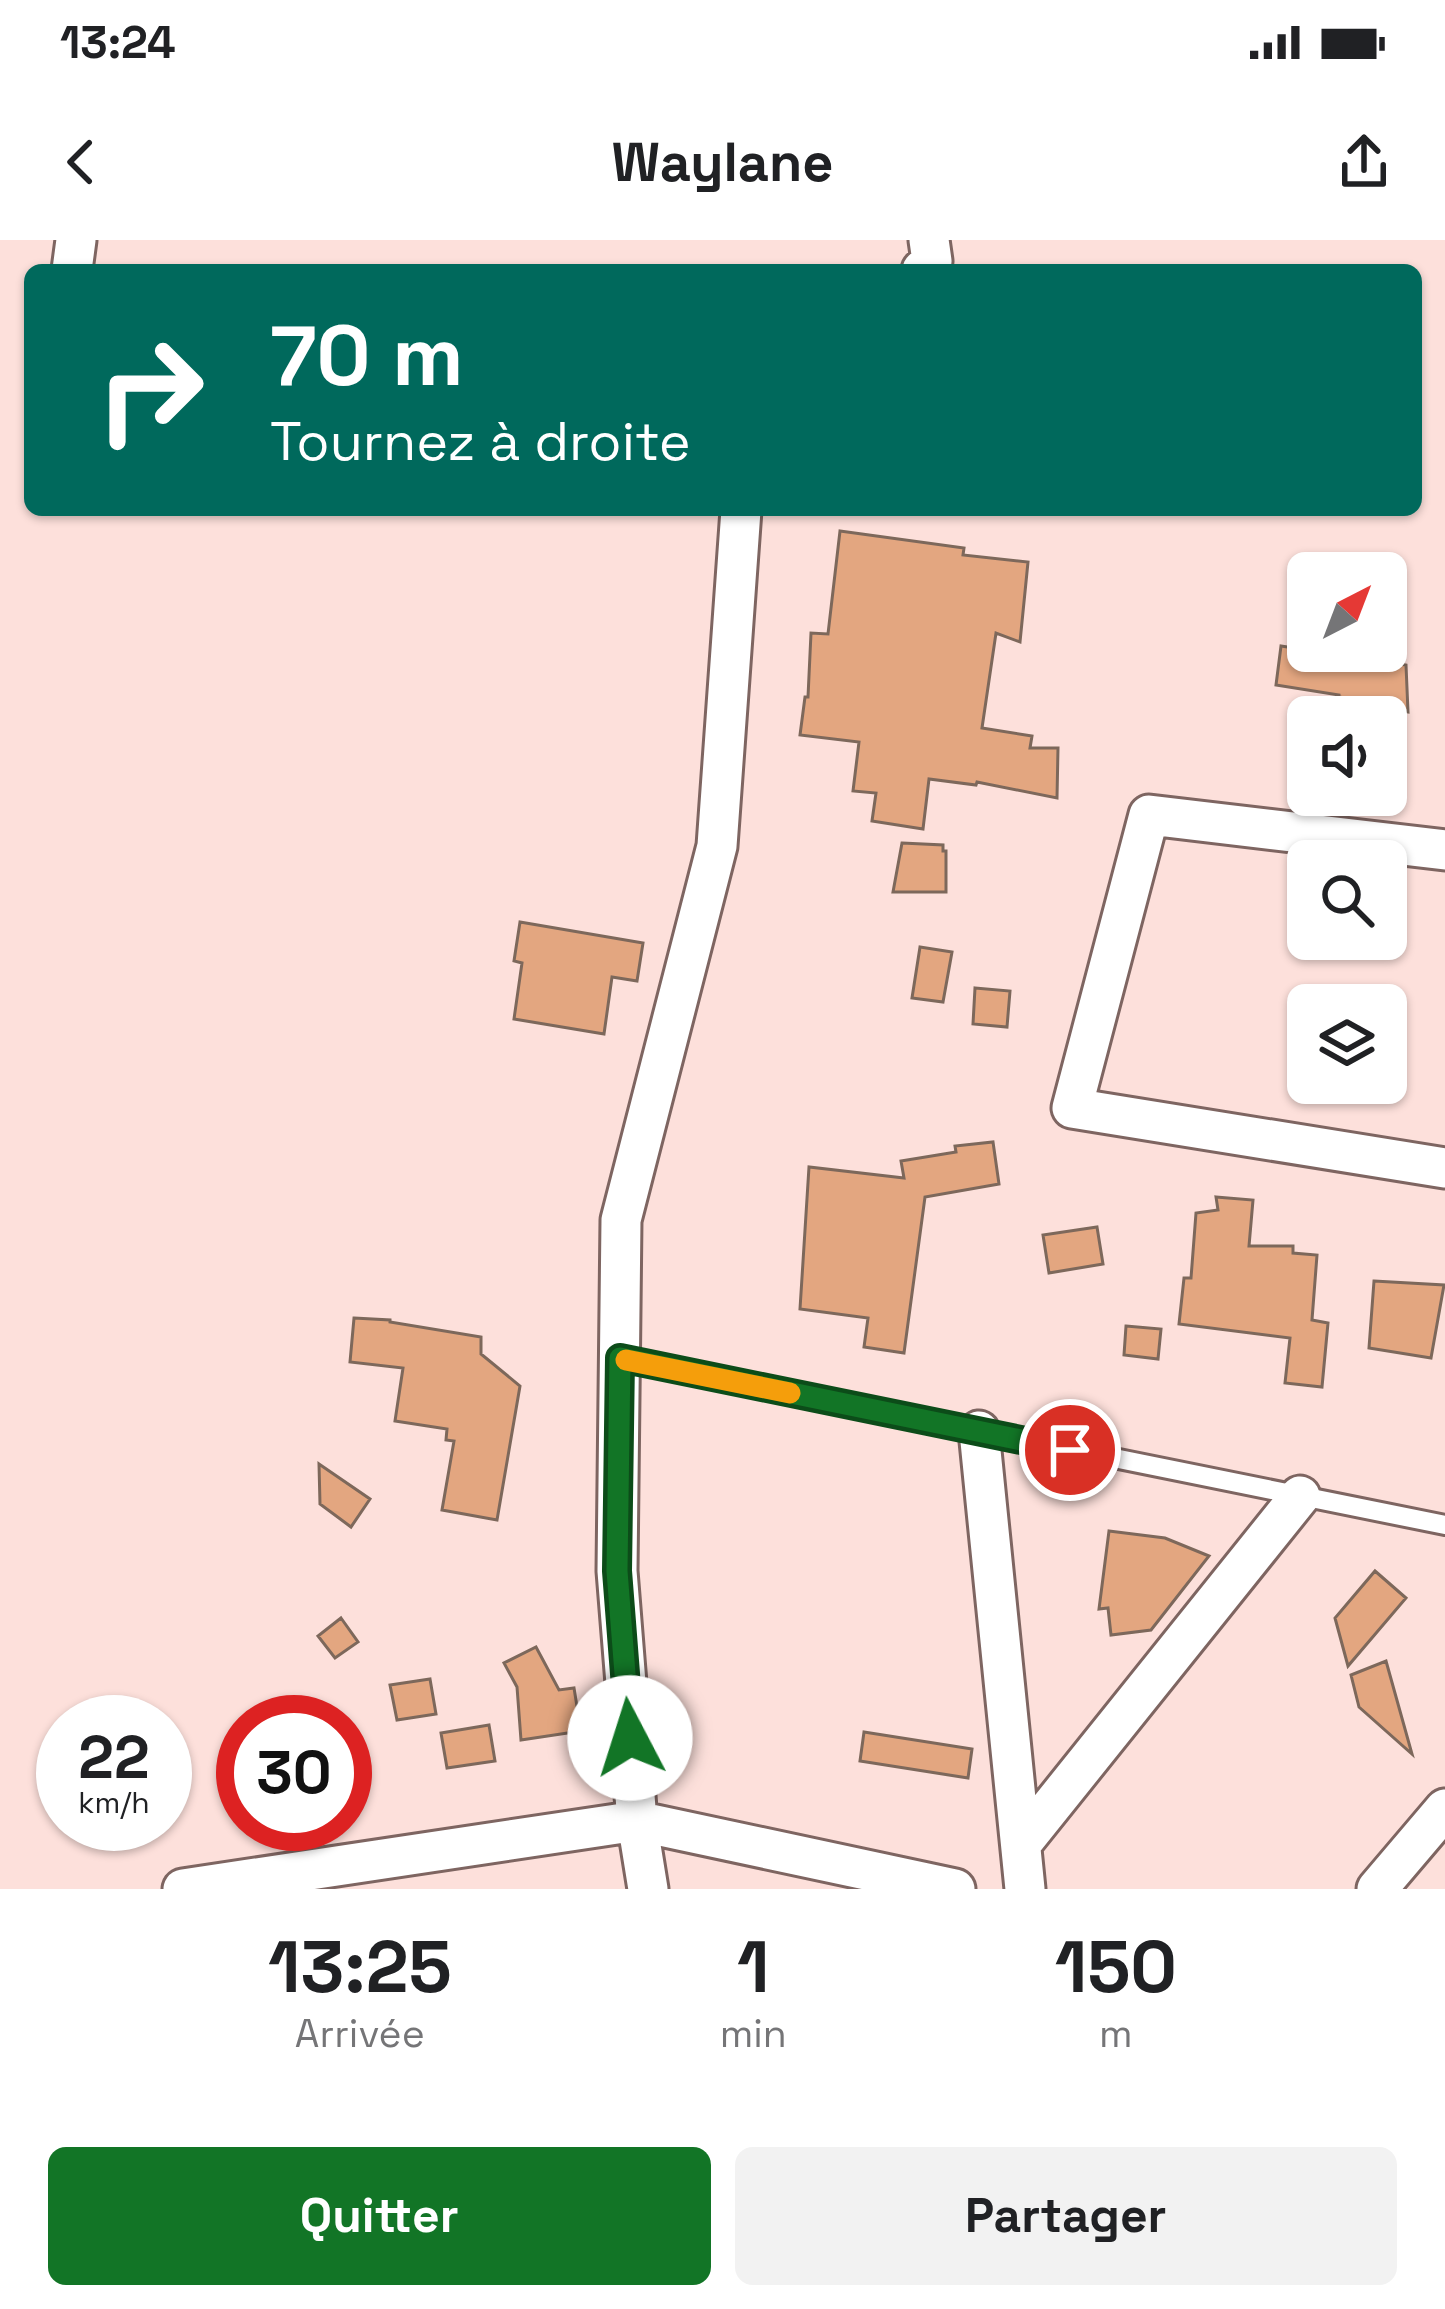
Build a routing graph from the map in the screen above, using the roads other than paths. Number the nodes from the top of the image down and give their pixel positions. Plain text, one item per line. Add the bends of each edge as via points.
1 (741, 516) edge
2 (1445, 850) edge
3 (1445, 1168) edge
4 (620, 1358) junction
5 (979, 1431) junction
6 (1300, 1496) junction
7 (1445, 1525) edge
8 (1445, 1809) edge
9 (637, 1821) junction
10 (1021, 1844) junction
11 (184, 1889) edge
12 (648, 1889) edge
13 (955, 1889) edge
14 (1025, 1889) edge
15 (1377, 1889) edge

1 - 4 street via 717,846 621,1220
2 - 3 street via 1149,815 1072,1108
4 - 5 lane
4 - 9 street via 617,1571
5 - 6 lane
5 - 10 street
6 - 7 lane
6 - 10 street
8 - 15 street
9 - 11 street
9 - 12 street
9 - 13 street
10 - 14 street

